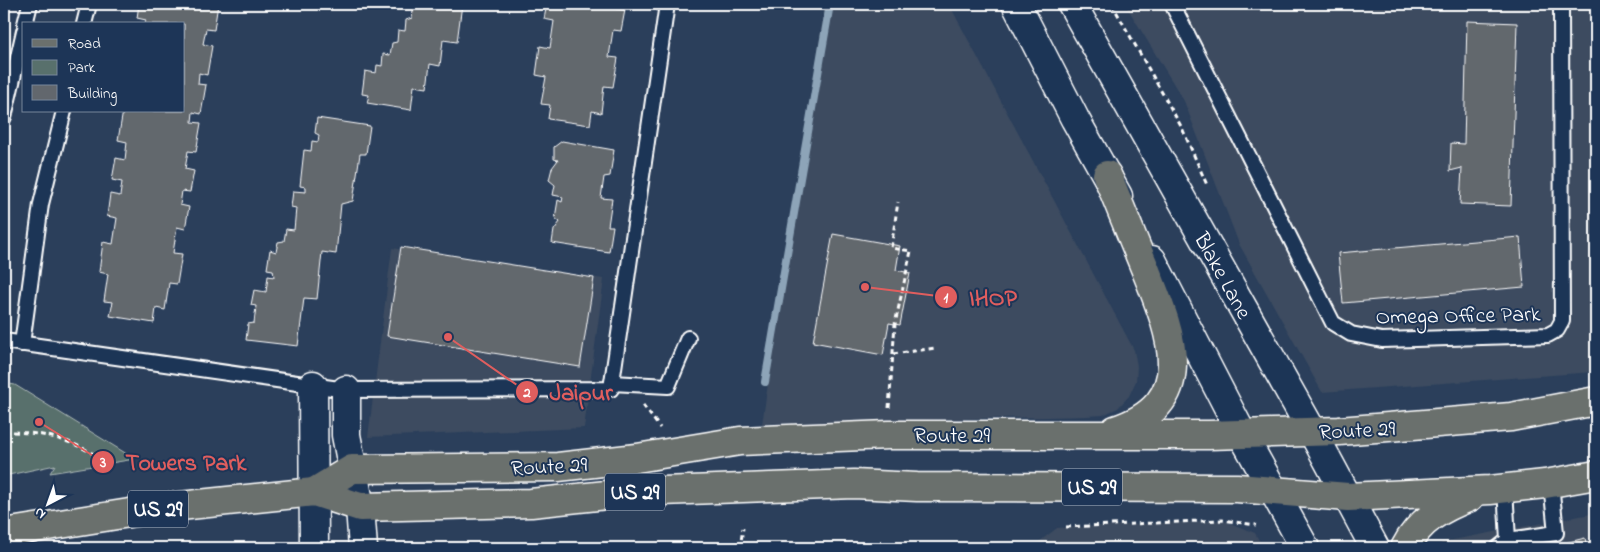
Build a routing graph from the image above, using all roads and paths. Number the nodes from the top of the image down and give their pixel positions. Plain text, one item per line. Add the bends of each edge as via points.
1 (30, 4) edge
2 (89, 4) edge
3 (667, 4) edge
4 (1016, 4) edge
5 (1072, 4) edge
6 (1172, 4) edge
7 (1561, 4) edge
8 (26, 22) edge
9 (84, 22) edge
10 (22, 40) edge
11 (64, 112) edge
12 (4, 117) edge
13 (1108, 175) junction
14 (898, 202) dead end
15 (688, 338) dead end
16 (4, 342) edge
17 (22, 344) junction
18 (934, 348) dead end
19 (893, 354) junction
20 (612, 382) junction
21 (313, 385) junction
22 (346, 390) junction
23 (1596, 401) edge
24 (641, 403) dead end
25 (888, 412) dead end
26 (662, 430) dead end
27 (4, 432) edge
28 (1312, 432) junction
29 (1105, 434) junction
30 (1242, 434) junction
31 (114, 467) dead end
32 (352, 469) junction
33 (1596, 475) edge
34 (1552, 484) junction
35 (1497, 489) junction
36 (1273, 491) junction
37 (314, 492) junction
38 (1348, 497) junction
39 (360, 507) junction
40 (1256, 525) dead end
41 (1066, 527) dead end
42 (743, 528) dead end
43 (4, 533) edge
44 (1503, 544) edge
45 (314, 548) edge
46 (363, 548) edge
47 (541, 548) edge
48 (587, 548) edge
49 (740, 548) edge
50 (1305, 548) edge
51 (1375, 548) edge
52 (1405, 548) edge

1 - 8 lane
2 - 9 lane
3 - 20 lane
4 - 13 main road via 1075,119
5 - 28 main road, Blake Lane
6 - 7 lane, Omega Office Park via 1333,323 1351,334 1382,340 1548,335 1562,321
10 - 12 lane
11 - 17 lane via 41,204
13 - 29 main road via 1162,312 1173,349 1167,390 1151,413 1136,423
13 - 30 main road
14 - 19 path via 891,248 911,251 895,324
15 - 20 lane via 668,386
16 - 17 lane
17 - 21 lane
18 - 19 path
19 - 25 path
20 - 22 lane via 611,389
21 - 22 lane
21 - 37 main road
22 - 32 main road via 346,436
23 - 28 main road, Route 29 / US 29 via 1511,417
24 - 26 path
27 - 31 path via 62,438
28 - 30 main road, Route 29 / US 29
28 - 38 main road, Blake Lane
29 - 30 main road, Route 29 / US 29
29 - 32 main road, Route 29 / US 29 via 800,437 740,441 558,467
30 - 36 main road
32 - 37 main road, Route 29 / US 29
32 - 39 main road
33 - 34 main road, Route 29 / US 29
34 - 35 main road, Route 29 / US 29
34 - 44 lane via 1556,533
35 - 38 main road, Route 29 / US 29
35 - 44 lane
35 - 52 main road via 1441,508 1412,534
36 - 38 main road, Route 29 / US 29
36 - 39 main road, Route 29 / US 29 via 854,484 635,492 532,503
36 - 50 main road
37 - 39 main road, Route 29 / US 29
37 - 43 main road, Route 29 / US 29 via 161,508
37 - 45 main road
38 - 51 main road, Blake Lane
39 - 46 main road
40 - 41 path via 1222,520
42 - 49 path
47 - 48 path via 556,545

